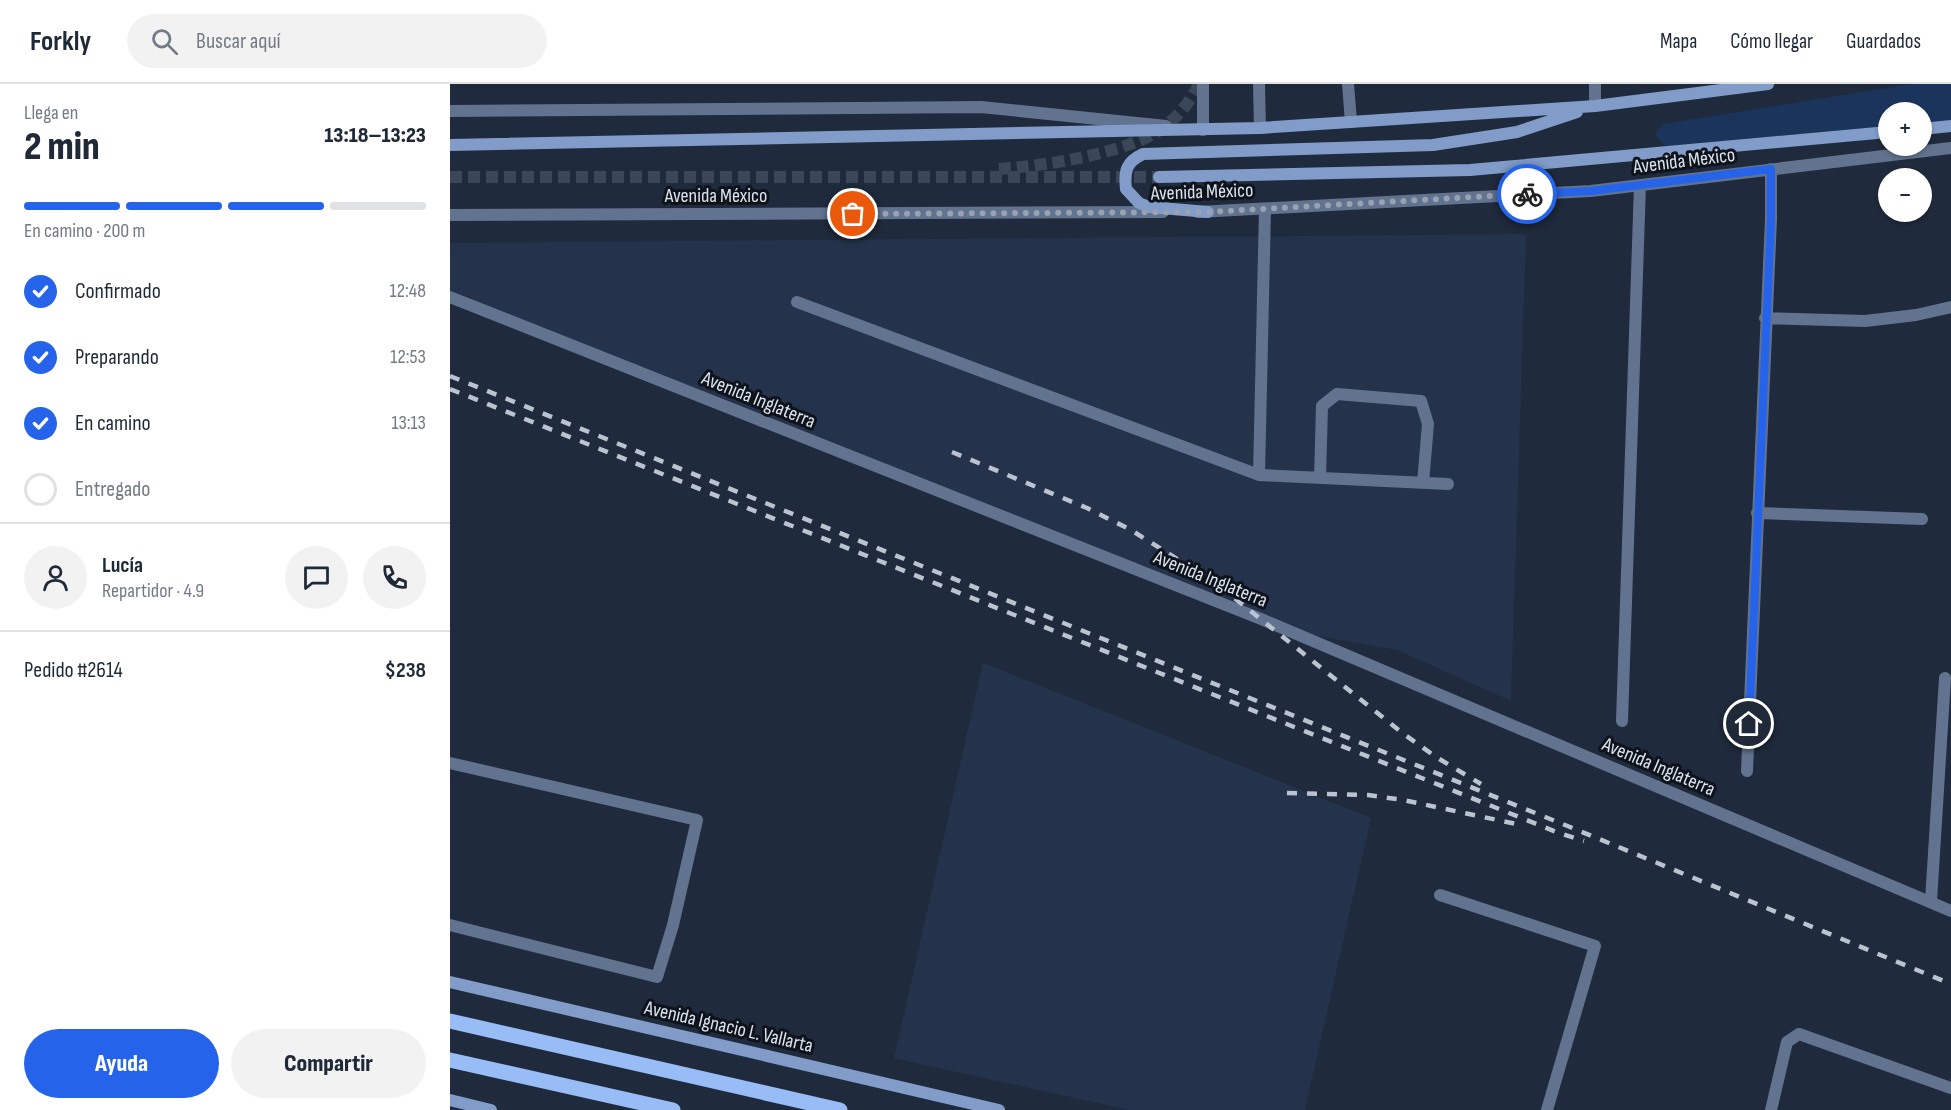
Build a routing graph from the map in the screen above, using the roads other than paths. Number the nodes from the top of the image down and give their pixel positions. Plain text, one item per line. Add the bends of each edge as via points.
1 (1203, 84) edge
2 (1259, 84) edge
3 (1348, 84) edge
4 (1595, 84) edge
5 (1768, 84) edge
6 (1740, 86) edge
7 (1595, 106) junction
8 (450, 111) edge
9 (1351, 122) junction
10 (1951, 126) edge
11 (1260, 128) junction
12 (1932, 128) edge
13 (1203, 130) junction
14 (1878, 133) edge
15 (450, 145) edge
16 (1951, 148) edge
17 (1771, 169) junction
18 (1159, 177) tunnel mouth
19 (1640, 185) junction
20 (1265, 209) junction
21 (1208, 212) junction
22 (450, 215) edge
23 (450, 297) edge
24 (797, 302) dead end
25 (1951, 306) edge
26 (1766, 318) junction
27 (1259, 475) junction
28 (1320, 478) junction
29 (1423, 483) junction
30 (1448, 484) dead end
31 (1757, 513) junction
32 (1922, 519) dead end
33 (1944, 678) dead end
34 (1622, 721) dead end
35 (450, 763) edge
36 (1747, 771) dead end
37 (1440, 895) dead end
38 (1931, 901) junction
39 (1951, 910) edge
40 (450, 925) edge
41 (450, 982) edge
42 (450, 1021) edge
43 (450, 1060) edge
44 (1951, 1088) edge
45 (450, 1101) edge
46 (491, 1110) edge
47 (673, 1110) edge
48 (840, 1110) edge
49 (999, 1110) edge
50 (1547, 1110) edge
51 (1771, 1110) edge

1 - 13 street
2 - 11 street
3 - 9 street
4 - 7 street
5 - 6 main road
6 - 7 main road
7 - 9 main road
7 - 21 main road via 1517,132 1433,145 1143,154 1127,168 1126,189 1138,203
8 - 13 street via 981,107
9 - 11 main road
10 - 12 main road
11 - 13 main road
13 - 15 main road
14 - 18 main road, Avenida México via 1470,171
16 - 17 street, Avenida México
17 - 19 street, Avenida México
17 - 26 street
19 - 20 street, Avenida México
19 - 34 street
20 - 21 street, Avenida México
20 - 27 street
21 - 22 street, Avenida México
23 - 38 street, Avenida Inglaterra via 1261,619
24 - 27 street
25 - 26 street via 1865,321
26 - 31 street
27 - 28 street
28 - 29 street
28 - 29 street via 1322,406 1337,394 1421,401 1428,424
29 - 30 street
31 - 32 street
31 - 36 street
33 - 38 street
35 - 40 street via 697,820 657,977
37 - 50 street via 1595,946
38 - 39 street, Avenida Inglaterra
41 - 49 main road, Avenida Ignacio L. Vallarta
42 - 48 main road
43 - 47 main road
44 - 51 street via 1799,1034 1787,1042
45 - 46 main road

